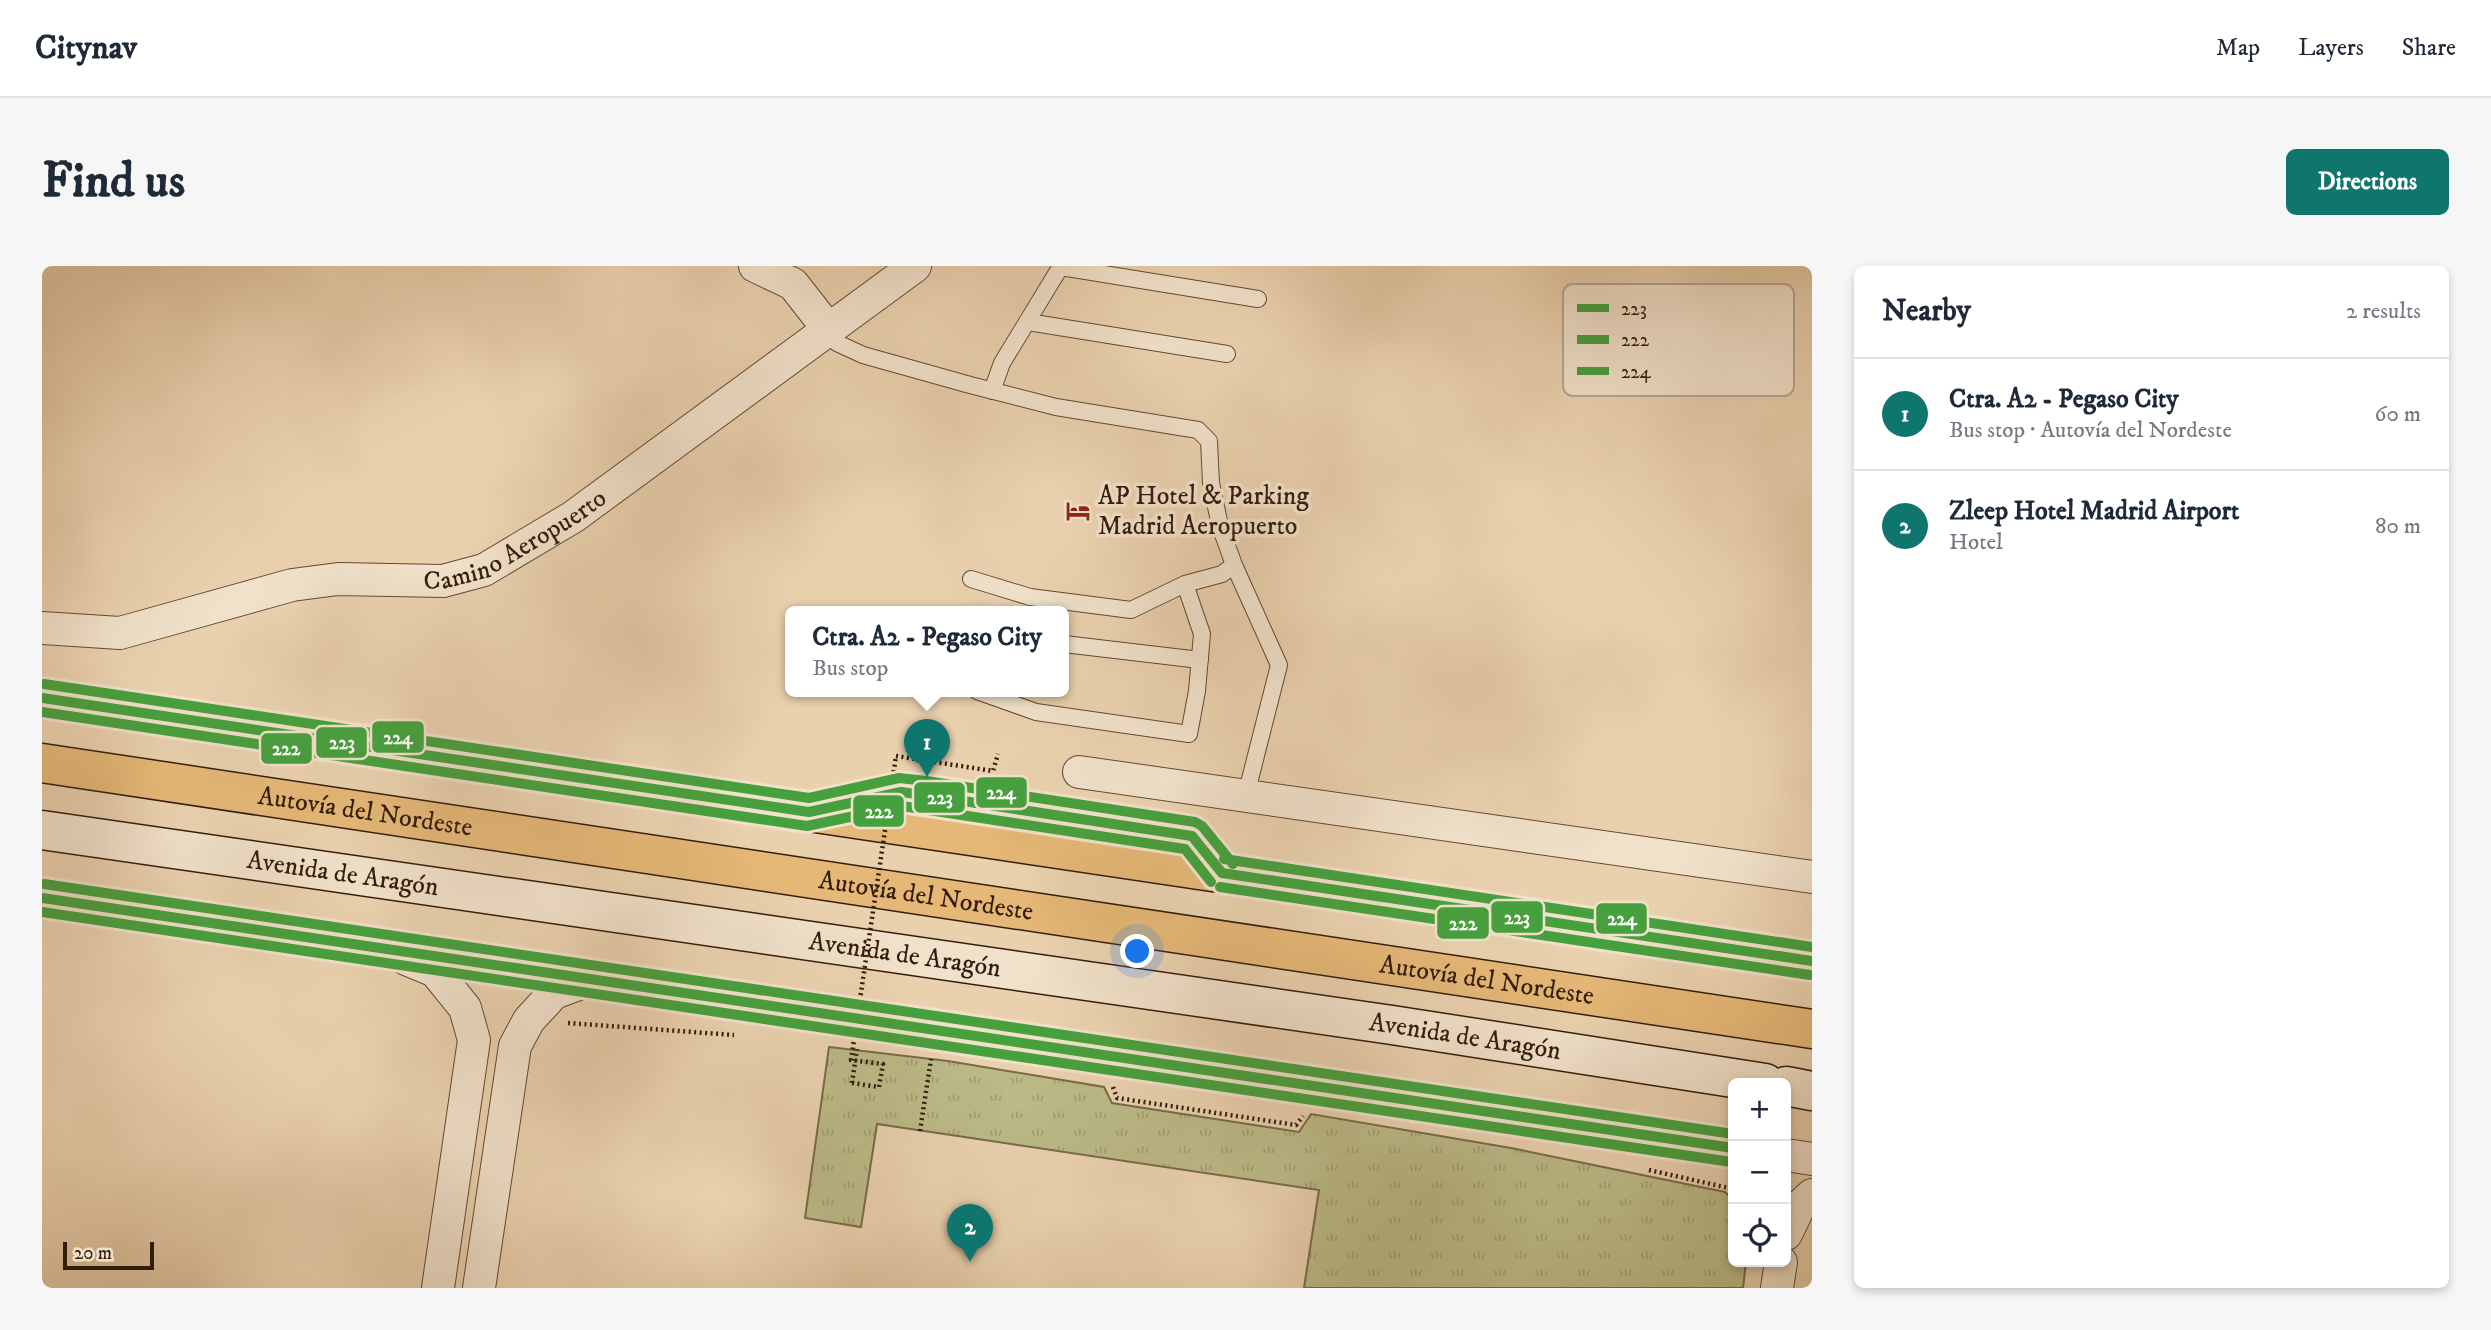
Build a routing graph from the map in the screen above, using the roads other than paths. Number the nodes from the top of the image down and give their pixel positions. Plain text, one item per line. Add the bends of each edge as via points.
1 (755, 266) edge
2 (915, 266) edge
3 (1061, 266) edge
4 (1258, 299) dead end
5 (1028, 322) junction
6 (829, 330) junction
7 (1227, 354) dead end
8 (992, 391) junction
9 (1234, 565) junction
10 (971, 579) dead end
11 (1185, 584) junction
12 (42, 628) edge
13 (1069, 645) edge
14 (1200, 660) junction
15 (994, 697) edge
16 (42, 698) edge
17 (42, 763) edge
18 (1079, 772) dead end
19 (1245, 795) junction
20 (42, 830) edge
21 (1812, 877) edge
22 (42, 898) edge
23 (1409, 901) junction
24 (1812, 939) edge
25 (379, 947) junction
26 (1812, 961) edge
27 (591, 980) junction
28 (1812, 1029) edge
29 (1733, 1078) edge
30 (1791, 1088) edge
31 (1812, 1091) edge
32 (1672, 1138) junction
33 (1728, 1146) edge
34 (1791, 1156) edge
35 (1812, 1159) edge
36 (1728, 1165) edge
37 (1812, 1195) edge
38 (1791, 1224) edge
39 (1780, 1267) edge
40 (438, 1288) edge
41 (479, 1288) edge
42 (1777, 1288) edge

1 - 6 street via 793,284
2 - 6 street, Camino Aeropuerto
3 - 4 lane
3 - 5 lane
5 - 7 lane
5 - 8 lane via 1002,363
6 - 8 lane via 837,343 863,355
6 - 12 street, Camino Aeropuerto via 573,517 484,570 443,581 338,579 292,586 120,633
8 - 9 lane via 1056,407 1198,430 1209,441 1211,483
9 - 11 lane via 1222,574
9 - 19 lane via 1279,665
10 - 11 lane via 1030,597 1131,610
11 - 14 lane via 1202,634
13 - 14 lane
14 - 15 lane via 1189,734 1036,712
16 - 23 highway
17 - 28 highway, Autovía del Nordeste
18 - 19 street
19 - 21 street
20 - 29 street, Avenida de Aragón
22 - 25 street
23 - 24 highway
23 - 26 highway
25 - 27 street
25 - 40 street via 435,971 465,1008 474,1040
27 - 32 street
27 - 41 street via 554,993 529,1020 515,1046
30 - 31 street
32 - 33 street
32 - 36 street
34 - 35 street
37 - 38 street
39 - 42 street

